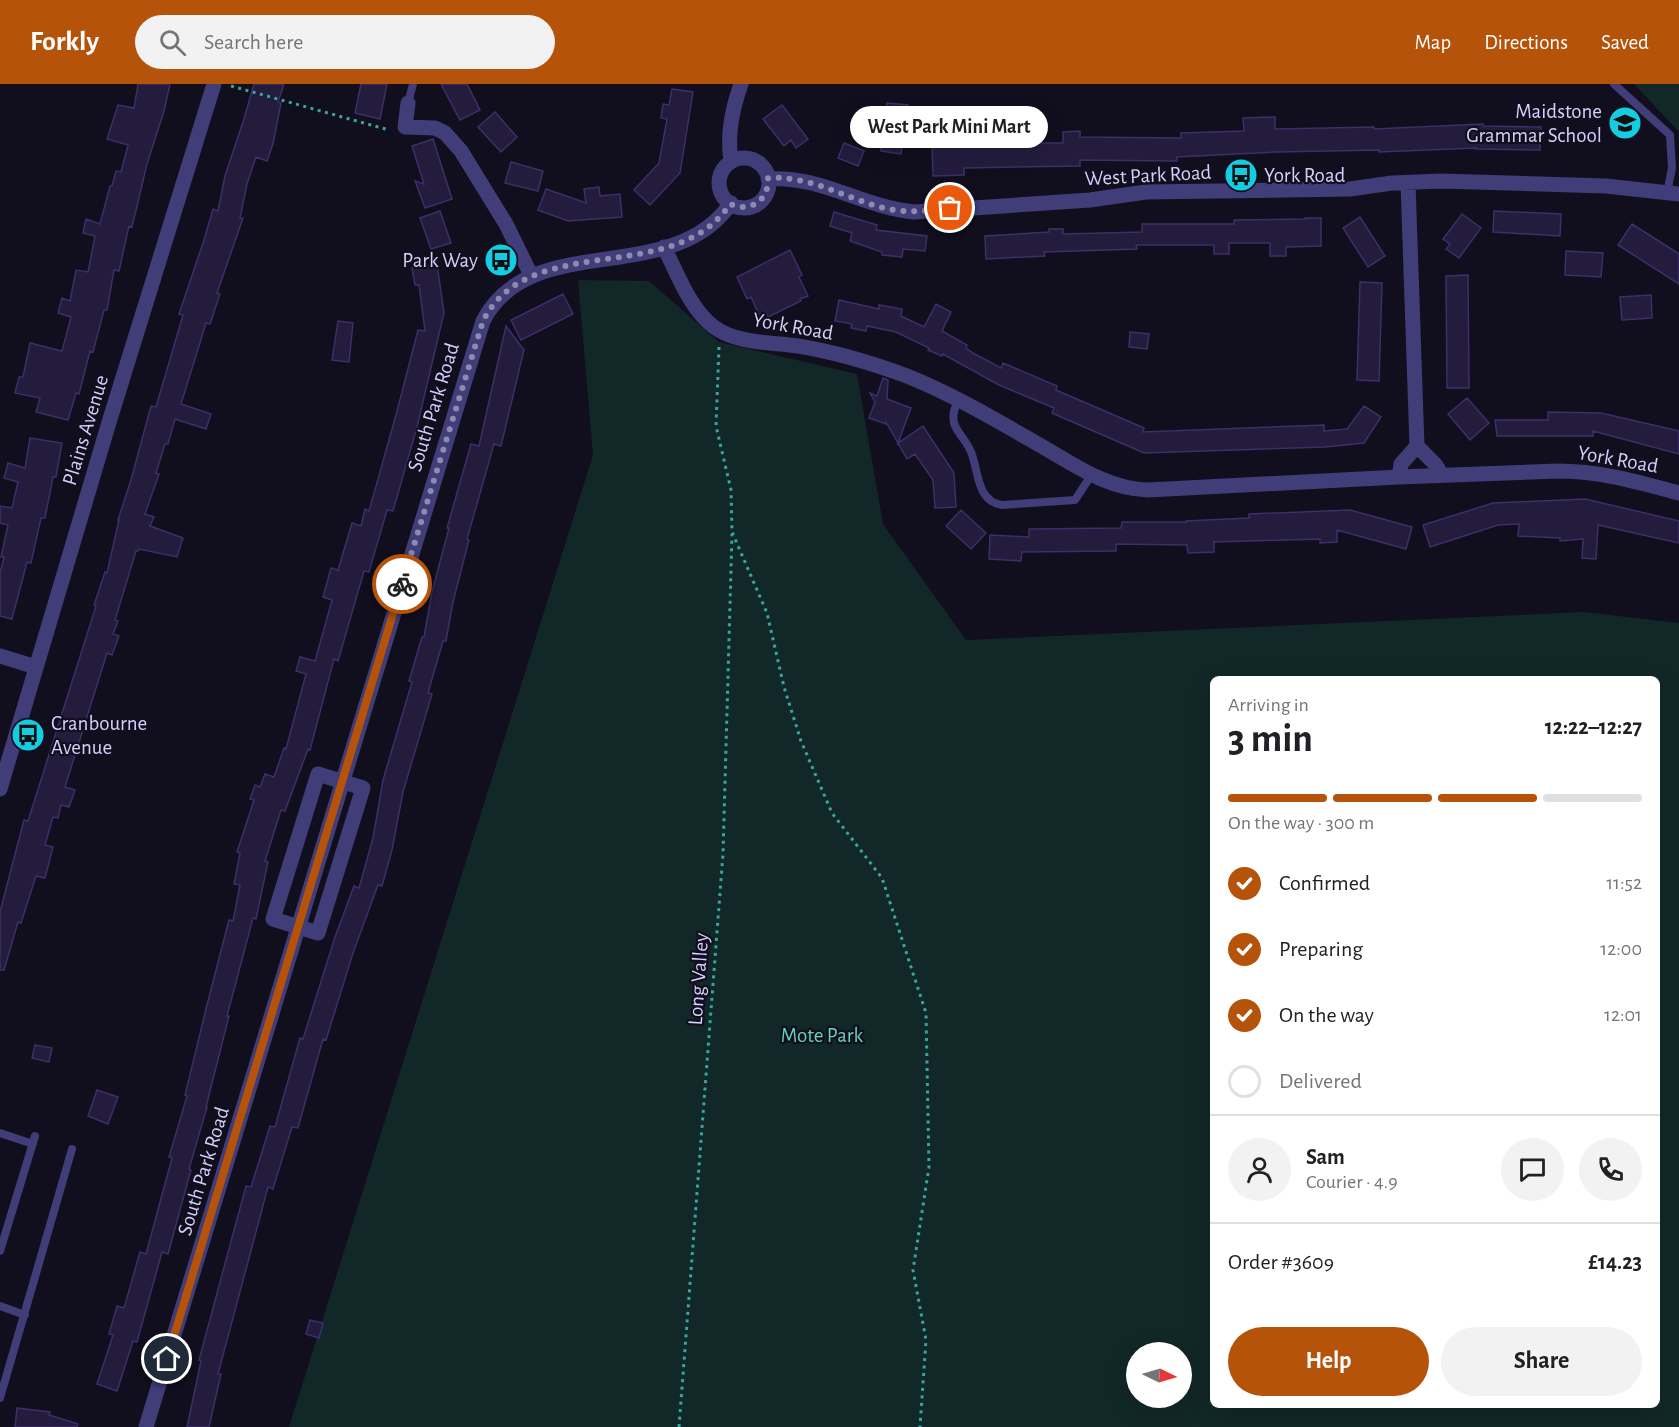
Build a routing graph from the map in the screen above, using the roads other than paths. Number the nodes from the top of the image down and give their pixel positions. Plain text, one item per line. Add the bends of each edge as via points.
1 (214, 84) edge
2 (413, 84) edge
3 (741, 84) edge
4 (1614, 84) edge
5 (408, 103) joint
6 (731, 161) junction
7 (768, 178) junction
8 (1408, 183) junction
9 (1673, 194) edge
10 (730, 204) junction
11 (664, 247) junction
12 (531, 275) junction
13 (958, 400) junction
14 (1417, 446) junction
15 (1092, 474) junction
16 (1442, 475) junction
17 (1399, 477) junction
18 (1679, 493) edge
19 (0, 656) edge
20 (36, 667) junction
21 (343, 781) junction
22 (0, 789) edge
23 (299, 927) junction
24 (0, 1133) edge
25 (72, 1149) dead end
26 (0, 1251) edge
27 (0, 1306) edge
28 (25, 1315) junction
29 (0, 1398) edge
30 (146, 1427) edge

1 - 20 street, Plains Avenue
2 - 5 lane
3 - 6 street via 728,141
4 - 9 lane via 1670,135
5 - 12 street via 405,127 435,128 445,133 475,171
6 - 7 street via 754,160
6 - 10 street via 719,180 721,192
7 - 8 street, West Park Road via 804,180 872,204 914,212 1090,200 1146,192 1350,189
7 - 10 street via 768,190 758,203 744,207
8 - 9 street, West Park Road via 1606,186
8 - 14 street
10 - 11 street, South Park Road via 712,226
11 - 12 street, South Park Road
11 - 13 street, York Road via 693,302 706,320 722,332 870,363
12 - 21 street, South Park Road via 499,296 480,329
13 - 15 street, York Road
13 - 15 lane via 954,422 972,453 982,492 991,502 1002,505 1075,500
14 - 16 street
14 - 17 street via 1401,464
15 - 17 street, York Road via 1121,487 1148,490
16 - 17 street, York Road
16 - 18 street, York Road via 1578,471 1616,476
19 - 20 street
20 - 22 street, Plains Avenue
21 - 23 street, South Park Road
21 - 23 street via 363,788 318,933
21 - 23 street via 318,774 273,919
23 - 30 street, South Park Road
24 - 26 lane via 34,1140
25 - 28 lane
27 - 28 lane
28 - 29 lane

